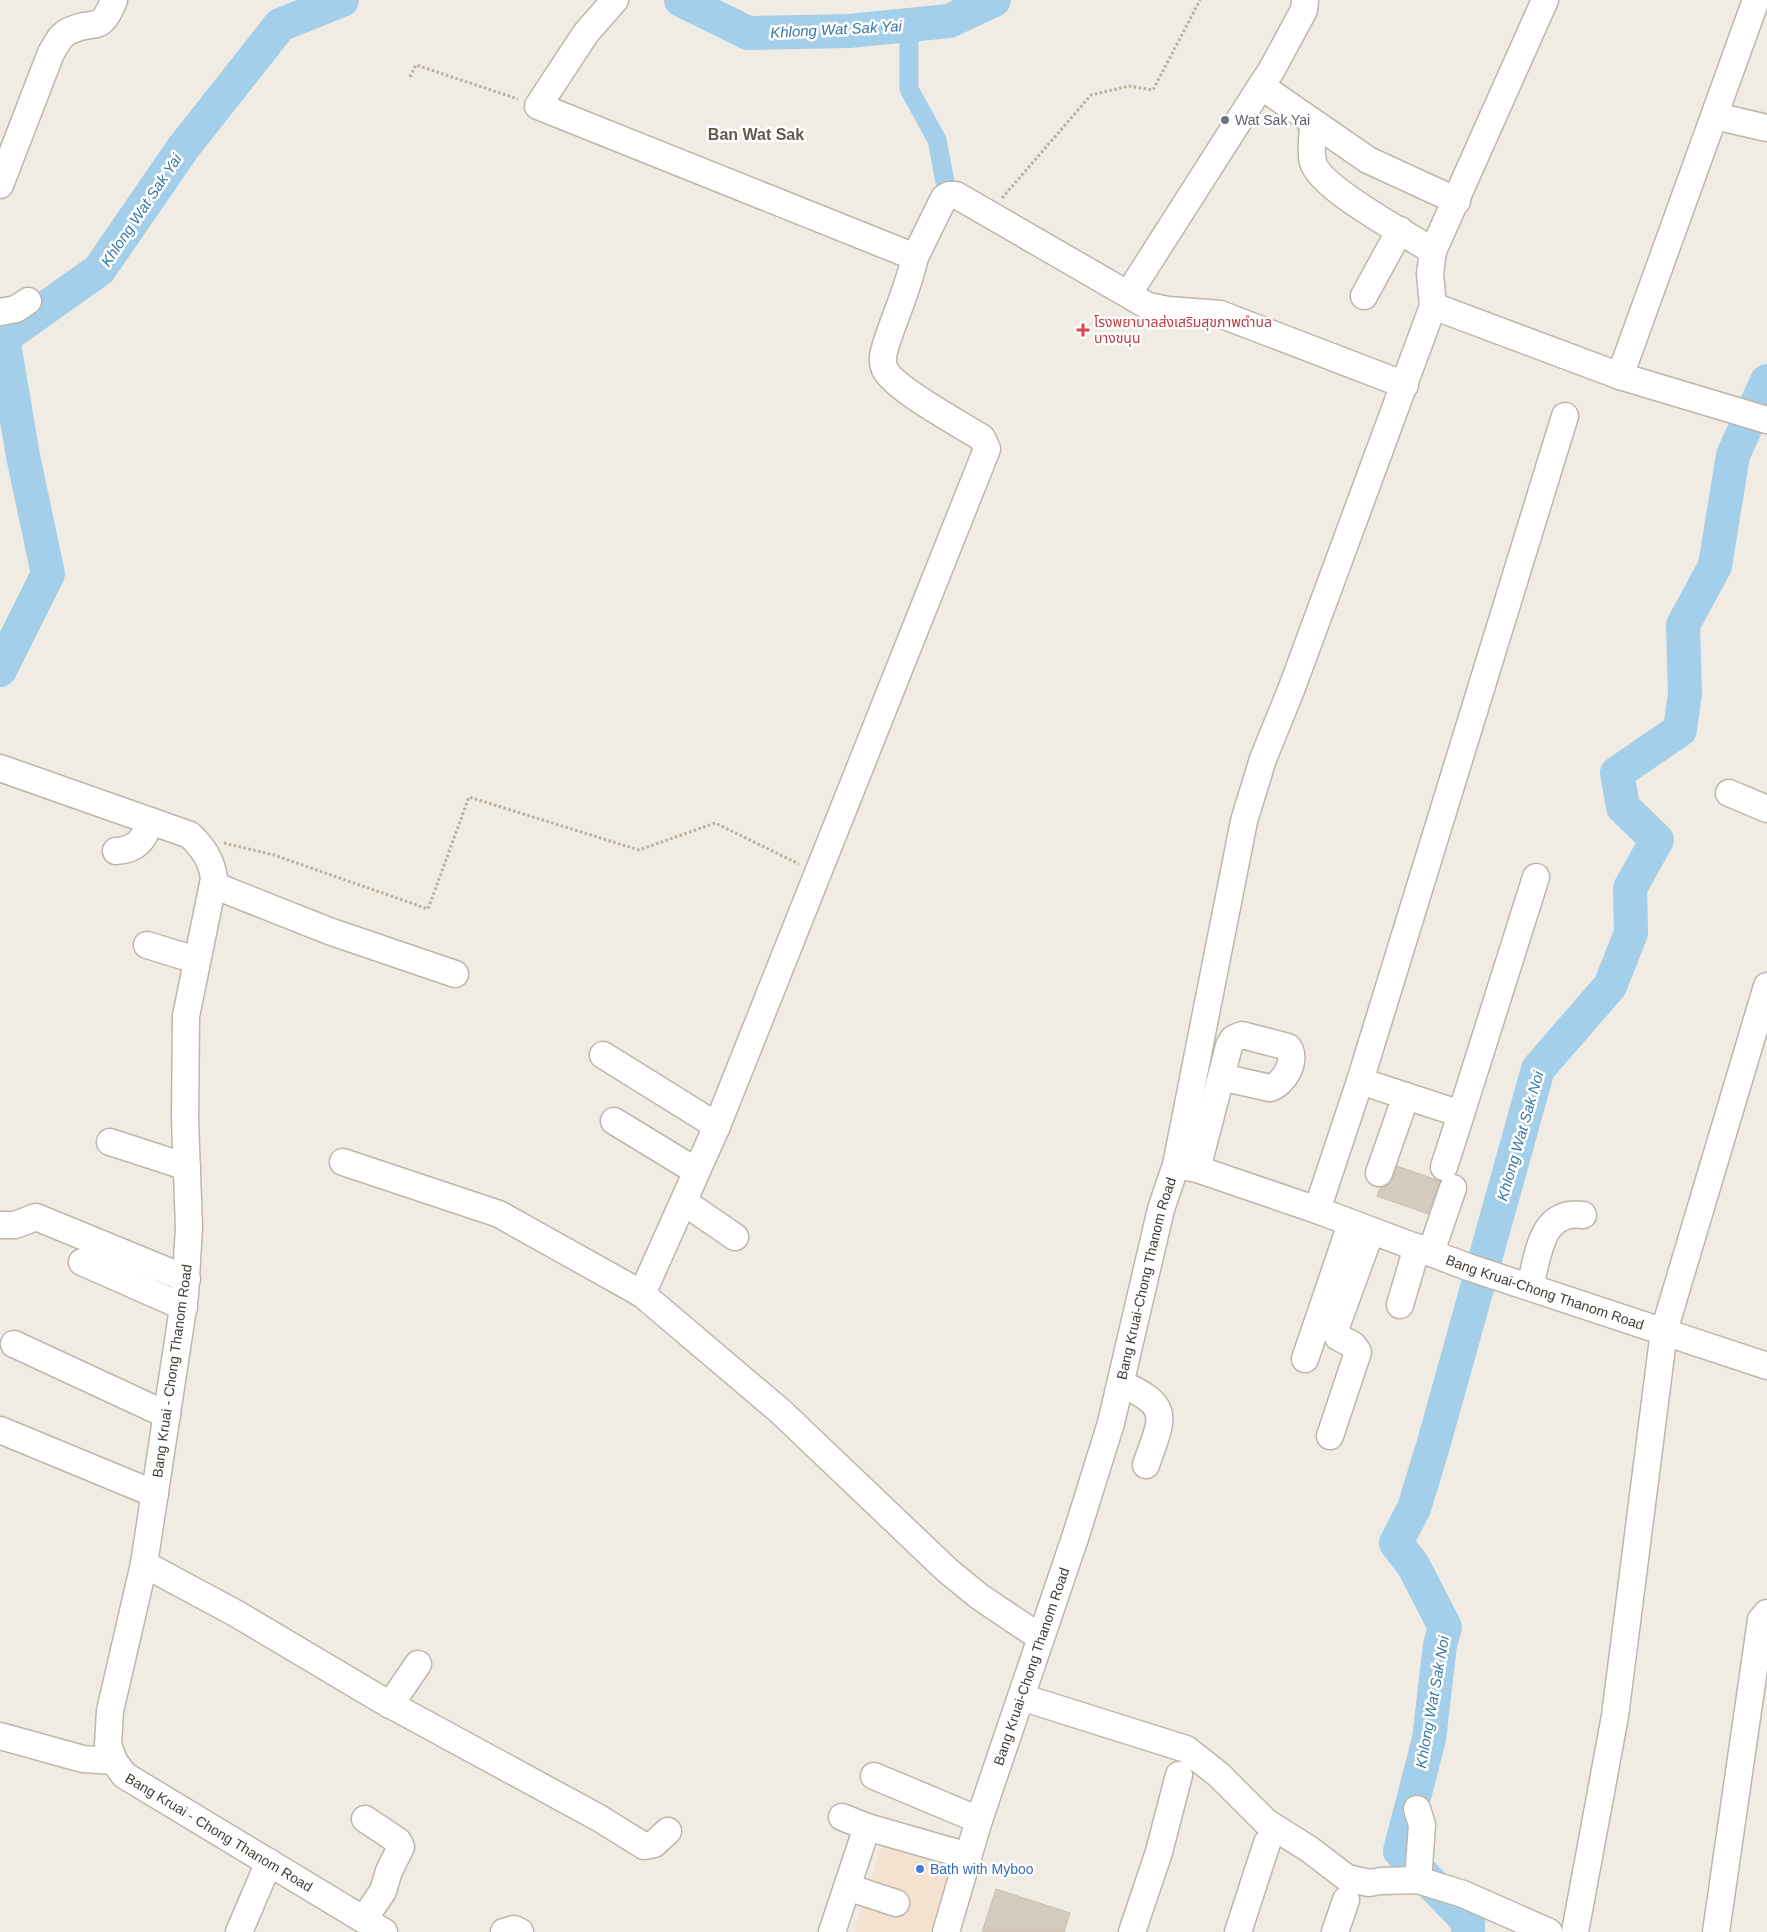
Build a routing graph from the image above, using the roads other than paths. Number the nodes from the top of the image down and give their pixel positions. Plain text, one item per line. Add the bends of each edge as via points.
1 (114, 0) edge
2 (615, 0) edge
3 (1305, 0) edge
4 (1545, 0) edge
5 (1756, 0) edge
6 (1261, 86) junction
7 (1715, 116) junction
8 (1313, 124) junction
9 (1767, 128) edge
10 (1368, 160) junction
11 (0, 184) edge
12 (1347, 197) junction
13 (1456, 201) junction
14 (1400, 230) junction
15 (1433, 251) junction
16 (915, 257) junction
17 (1136, 282) dead end
18 (1364, 296) dead end
19 (28, 302) dead end
20 (1433, 306) junction
21 (0, 312) edge
22 (1620, 376) junction
23 (1405, 385) junction
24 (1565, 416) dead end
25 (1756, 416) edge
26 (0, 768) edge
27 (1729, 793) dead end
28 (1767, 809) edge
29 (152, 821) junction
30 (116, 851) dead end
31 (1536, 877) dead end
32 (213, 885) junction
33 (147, 945) dead end
34 (196, 960) junction
35 (455, 974) dead end
36 (1767, 986) edge
37 (603, 1055) dead end
38 (1222, 1077) dead end
39 (1360, 1081) junction
40 (1406, 1096) junction
41 (1461, 1114) junction
42 (614, 1121) dead end
43 (717, 1126) junction
44 (110, 1142) dead end
45 (343, 1162) dead end
46 (187, 1167) junction
47 (1186, 1167) junction
48 (696, 1171) junction
49 (1379, 1173) dead end
50 (684, 1202) junction
51 (1317, 1210) junction
52 (1583, 1215) dead end
53 (0, 1225) edge
54 (1361, 1228) junction
55 (735, 1237) dead end
56 (1424, 1250) junction
57 (82, 1262) dead end
58 (187, 1278) junction
59 (1530, 1286) junction
60 (642, 1294) junction
61 (1400, 1305) dead end
62 (184, 1307) junction
63 (1664, 1331) junction
64 (14, 1344) dead end
65 (1305, 1359) dead end
66 (1767, 1366) edge
67 (1122, 1384) junction
68 (167, 1414) junction
69 (0, 1430) edge
70 (1330, 1436) dead end
71 (1146, 1464) dead end
72 (155, 1494) junction
73 (144, 1564) junction
74 (1767, 1613) edge
75 (1041, 1638) junction
76 (418, 1664) dead end
77 (1760, 1669) edge
78 (1021, 1697) junction
79 (390, 1705) junction
80 (0, 1736) edge
81 (114, 1762) junction
82 (1179, 1775) dead end
83 (874, 1776) dead end
84 (1417, 1809) dead end
85 (842, 1817) dead end
86 (365, 1819) dead end
87 (979, 1820) junction
88 (867, 1827) junction
89 (668, 1832) dead end
90 (1267, 1843) dead end
91 (968, 1856) junction
92 (269, 1862) junction
93 (1418, 1880) junction
94 (847, 1887) junction
95 (1346, 1900) dead end
96 (896, 1902) dead end
97 (374, 1926) edge
98 (238, 1932) edge
99 (504, 1932) edge
100 (520, 1932) edge
101 (832, 1932) edge
102 (946, 1932) edge
103 (1132, 1932) edge
104 (1238, 1932) edge
105 (1336, 1932) edge
106 (1549, 1932) edge
107 (1575, 1932) edge
108 (1716, 1932) edge

1 - 11 street via 102,22 68,31 59,39
2 - 16 street via 586,33 538,106
3 - 6 street via 1304,10
4 - 13 street
5 - 7 street
6 - 8 street
6 - 17 street
7 - 9 street
7 - 22 street
8 - 10 street
8 - 12 street via 1313,163 1321,177
10 - 12 street
10 - 13 street
12 - 14 street
13 - 15 street
14 - 15 street
14 - 18 street
15 - 20 street via 1430,274
16 - 23 street via 944,198 949,194 956,195 1148,306 1220,314
16 - 43 street via 910,284 884,350 883,366 905,390 982,438 987,449
19 - 21 street via 16,309
20 - 22 street
20 - 23 street
22 - 25 street
23 - 47 street via 1263,759 1244,821
24 - 39 street
26 - 29 street
27 - 28 street
29 - 30 street via 140,843
29 - 32 street, Bang Kruai - Chong Thanom Road via 190,835 209,860
31 - 41 street
32 - 34 street, Bang Kruai - Chong Thanom Road
32 - 35 street via 329,931
33 - 34 street
34 - 46 street, Bang Kruai - Chong Thanom Road via 186,1016
36 - 63 street
37 - 43 street
38 - 47 street
39 - 40 street
39 - 51 street
40 - 41 street
40 - 49 street
41 - 56 street via 1449,1178
42 - 48 street
43 - 48 street
44 - 46 street
45 - 60 street via 499,1214
46 - 58 street, Bang Kruai - Chong Thanom Road via 190,1227
47 - 51 street, Bang Kruai-Chong Thanom Road
47 - 67 street, Bang Kruai-Chong Thanom Road via 1161,1209
48 - 50 street
50 - 55 street
50 - 60 street
51 - 54 street, Bang Kruai-Chong Thanom Road
52 - 59 street via 1571,1213 1560,1216 1546,1230
53 - 58 street via 15,1226 36,1217
54 - 56 street, Bang Kruai-Chong Thanom Road
54 - 65 street
54 - 70 street via 1336,1327 1338,1337 1353,1345 1358,1352
56 - 59 street, Bang Kruai-Chong Thanom Road
56 - 61 street
57 - 62 street
58 - 62 street, Bang Kruai - Chong Thanom Road
59 - 63 street, Bang Kruai-Chong Thanom Road
60 - 75 street via 780,1411 948,1571
62 - 68 street, Bang Kruai - Chong Thanom Road
63 - 66 street, Bang Kruai-Chong Thanom Road
63 - 107 street via 1615,1716
64 - 68 street
67 - 71 street via 1143,1394 1160,1413 1159,1428
67 - 75 street, Bang Kruai-Chong Thanom Road
68 - 72 street, Bang Kruai - Chong Thanom Road
69 - 72 street
72 - 73 street, Bang Kruai - Chong Thanom Road
73 - 79 street via 237,1614
73 - 81 street, Bang Kruai - Chong Thanom Road via 110,1711 108,1745
74 - 77 street via 1761,1620
75 - 78 street, Bang Kruai-Chong Thanom Road
76 - 79 street
77 - 108 street
78 - 87 street, Bang Kruai-Chong Thanom Road
78 - 93 street via 1186,1749 1219,1775 1266,1822 1347,1878 1369,1884
79 - 89 street via 599,1818 644,1846 654,1844
80 - 81 street via 83,1759
81 - 92 street, Bang Kruai - Chong Thanom Road via 124,1775
82 - 103 street via 1159,1852
83 - 87 street
84 - 93 street via 1422,1832
85 - 88 street
86 - 97 street via 398,1841 401,1847 389,1871
87 - 91 street, Bang Kruai-Chong Thanom Road
88 - 91 street
88 - 94 street
90 - 104 street
91 - 102 street, Bang Kruai-Chong Thanom Road
92 - 97 street, Bang Kruai - Chong Thanom Road
92 - 98 street
93 - 106 street via 1464,1894
94 - 96 street
94 - 101 street
95 - 105 street
99 - 100 street via 514,1929

